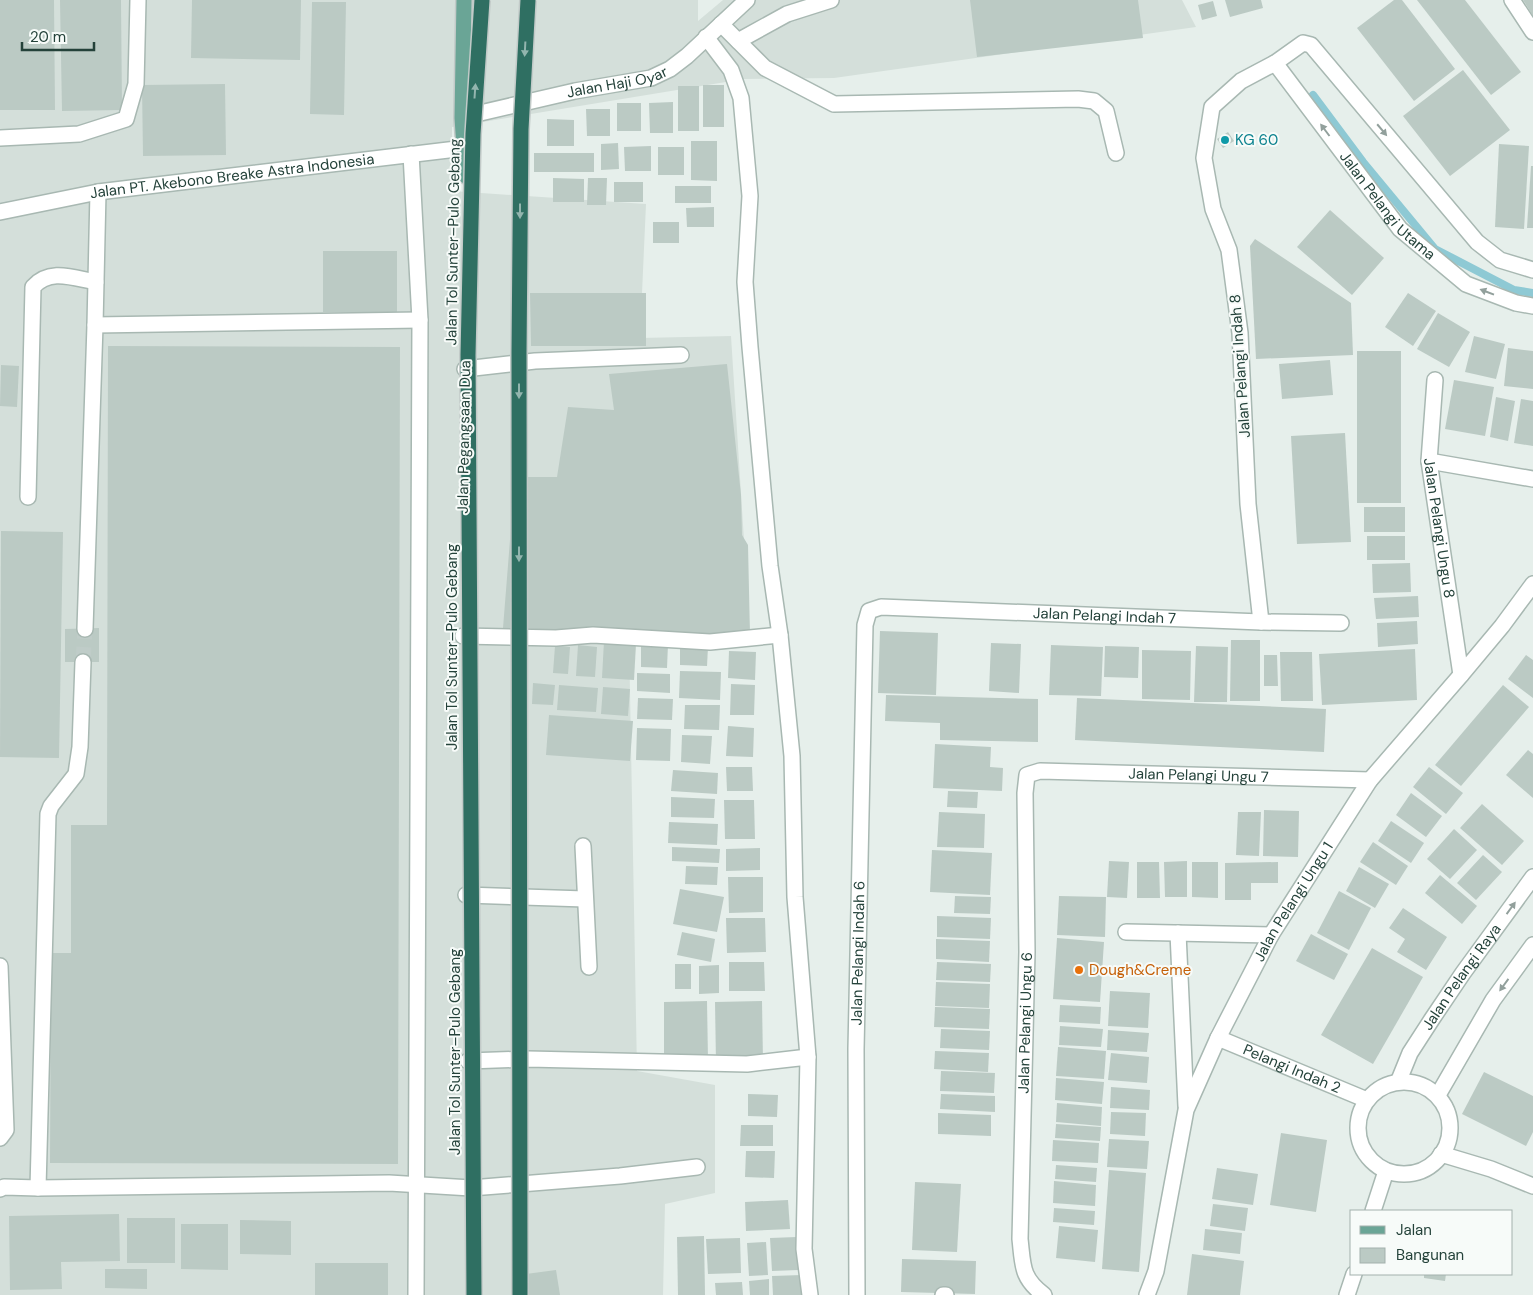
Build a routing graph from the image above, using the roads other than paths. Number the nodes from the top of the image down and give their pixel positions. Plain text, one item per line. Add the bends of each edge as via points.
1 (138, 0) edge
2 (464, 0) edge
3 (482, 0) edge
4 (528, 0) edge
5 (747, 0) edge
6 (831, 0) edge
7 (1512, 0) edge
8 (721, 24) junction
9 (1533, 32) edge
10 (706, 37) junction
11 (738, 41) junction
12 (1274, 63) junction
13 (462, 118) junction
14 (0, 138) edge
15 (465, 148) junction
16 (1116, 153) dead end
17 (411, 154) junction
18 (98, 192) junction
19 (0, 212) edge
20 (1533, 270) edge
21 (96, 282) junction
22 (1533, 306) edge
23 (420, 320) junction
24 (95, 325) junction
25 (680, 355) dead end
26 (465, 369) junction
27 (1435, 380) dead end
28 (1429, 461) junction
29 (1533, 479) edge
30 (28, 497) dead end
31 (1533, 584) edge
32 (869, 612) joint
33 (1261, 622) junction
34 (1341, 623) dead end
35 (85, 629) tunnel mouth
36 (780, 635) junction
37 (463, 636) junction
38 (83, 662) tunnel mouth
39 (1461, 675) junction
40 (1027, 775) joint
41 (1370, 780) junction
42 (584, 846) dead end
43 (1533, 877) edge
44 (466, 895) junction
45 (585, 899) junction
46 (1126, 932) dead end
47 (1178, 933) junction
48 (1271, 935) junction
49 (1533, 946) edge
50 (0, 966) edge
51 (589, 967) dead end
52 (1218, 1038) junction
53 (808, 1057) junction
54 (468, 1061) junction
55 (1399, 1080) junction
56 (1438, 1095) junction
57 (1367, 1100) junction
58 (1186, 1110) junction
59 (0, 1138) edge
60 (1442, 1154) junction
61 (697, 1167) dead end
62 (1386, 1170) junction
63 (416, 1184) junction
64 (1533, 1186) edge
65 (38, 1188) junction
66 (470, 1188) junction
67 (0, 1189) edge
68 (1373, 1210) edge
69 (1354, 1275) edge
70 (416, 1295) edge
71 (473, 1295) edge
72 (520, 1295) edge
73 (810, 1295) edge
74 (857, 1295) edge
75 (1044, 1295) edge
76 (1147, 1295) edge
77 (1347, 1295) edge

1 - 14 street via 136,84 126,119 79,134
2 - 13 main road, Jalan Pegangsaan Dua
71 -> 3 highway, Jalan Tol Sunter–Pulo Gebang, bridge via 468,355 472,134
4 -> 72 highway, bridge via 521,129 519,343
5 - 8 street, Jalan Haji Oyar
6 - 11 street via 787,14
7 - 9 street
8 - 10 street, Jalan Haji Oyar
8 - 11 street
10 - 13 street, Jalan Haji Oyar via 687,56 650,78 575,91
10 - 36 street via 731,70 741,98 750,196 745,292 770,566
11 - 16 street via 764,68 834,104 1094,101 1106,111
12 -> 20 street, Jalan Pelangi Indah 8 via 1303,43 1311,45 1477,242 1500,260
22 -> 12 street, Jalan Pelangi Utama via 1466,284 1400,229
12 - 33 street, Jalan Pelangi Indah 8 via 1240,80 1212,107 1204,158 1213,209 1229,250 1240,333 1248,504
13 - 15 main road, Jalan Pegangsaan Dua
15 - 17 street, Jalan PT. Akebono Breake Astra Indonesia
15 - 26 main road, Jalan Pegangsaan Dua
17 - 18 street, Jalan PT. Akebono Breake Astra Indonesia
17 - 23 street
18 - 19 street, Jalan PT. Akebono Breake Astra Indonesia
18 - 21 street
21 - 24 street
21 - 30 street via 56,275 40,279 33,287
23 - 24 street
23 - 63 street
24 - 35 street
25 - 26 street via 535,361
26 - 37 main road, Jalan Pegangsaan Dua
27 - 28 street, Jalan Pelangi Ungu 8
28 - 29 street
28 - 39 street, Jalan Pelangi Ungu 8
31 - 39 street, Jalan Pelangi Ungu 1
32 - 33 street, Jalan Pelangi Indah 7 via 881,607
32 - 74 street, Jalan Pelangi Indah 6 via 865,625 856,1048
33 - 34 street, Jalan Pelangi Indah 7
36 - 37 street via 710,642 593,635 556,638
36 - 53 street via 792,756 795,897
37 - 44 main road, Jalan Pegangsaan Dua
38 - 65 street via 76,774 48,814
39 - 41 street, Jalan Pelangi Ungu 1
40 - 41 street, Jalan Pelangi Ungu 7 via 1040,771
40 - 75 street, Jalan Pelangi Ungu 6 via 1027,952 1020,1239 1023,1270 1032,1286
41 - 48 street, Jalan Pelangi Ungu 1
42 - 45 street
55 -> 43 street, Jalan Pelangi Raya via 1410,1053 1463,972
44 - 45 street
44 - 54 main road, Jalan Pegangsaan Dua
45 - 51 street
46 - 47 street
47 - 48 street
47 - 58 street
48 - 52 street, Jalan Pelangi Ungu 1
49 -> 56 street via 1493,1000
50 - 59 street via 6,1130
52 - 57 street, Pelangi Indah 2
52 - 58 street, Jalan Pelangi Ungu 1
53 - 54 street via 747,1064 528,1059
53 - 73 street via 804,1249
54 - 66 main road, Jalan Pegangsaan Dua
55 - 56 street via 1418,1084
55 - 57 street via 1377,1090
56 - 60 street via 1448,1113 1450,1127
57 - 62 street via 1357,1126 1359,1140 1364,1152
58 - 76 street, Jalan Pelangi Ungu 1 via 1156,1271
60 - 62 street via 1417,1172 1401,1174
60 - 64 street
61 - 66 street
62 - 68 street
63 - 65 street
63 - 66 street
63 - 70 street
65 - 67 street
66 - 71 main road, Jalan Pegangsaan Dua
69 - 77 street

